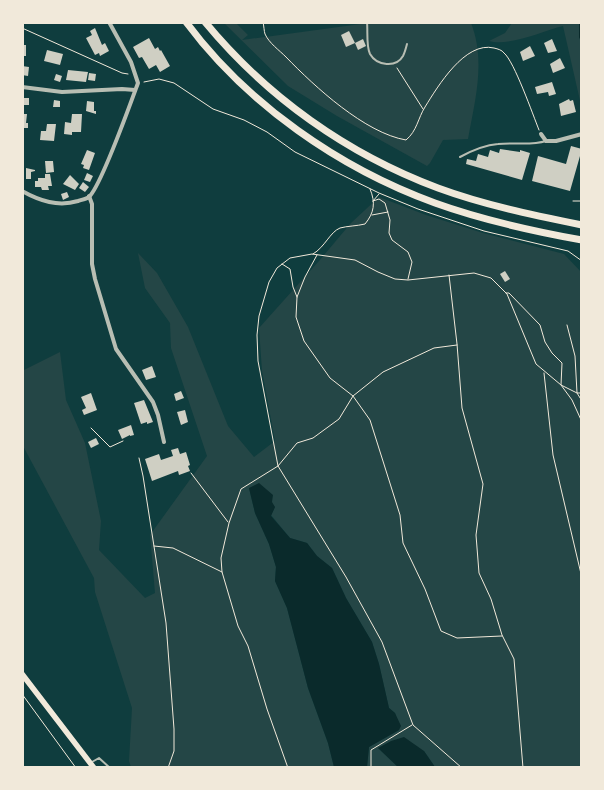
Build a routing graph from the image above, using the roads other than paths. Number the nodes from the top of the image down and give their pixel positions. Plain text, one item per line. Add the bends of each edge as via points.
1 (109, 22) edge
2 (186, 22) edge
3 (205, 22) edge
4 (367, 22) edge
5 (406, 44) dead end
6 (22, 87) edge
7 (136, 90) junction
8 (541, 134) road end
9 (582, 134) edge
10 (546, 141) junction
11 (460, 157) dead end
12 (22, 191) edge
13 (89, 196) junction
14 (582, 225) edge
15 (582, 240) edge
16 (164, 442) dead end
17 (22, 674) edge
18 (92, 766) edge
19 (110, 768) edge

1 - 7 street via 136,75
2 - 15 highway via 213,55 266,105 301,132 372,175 466,213
3 - 14 highway via 249,71 276,94 309,120 379,162 469,198
4 - 5 lane via 370,54 378,62 394,63 403,56
6 - 7 street via 62,92
7 - 13 street via 100,178
8 - 10 street
9 - 10 street
10 - 11 lane via 496,144
12 - 13 street via 52,204 76,202
13 - 16 street via 94,271 116,350 152,402
17 - 18 main road
18 - 19 lane via 99,758

